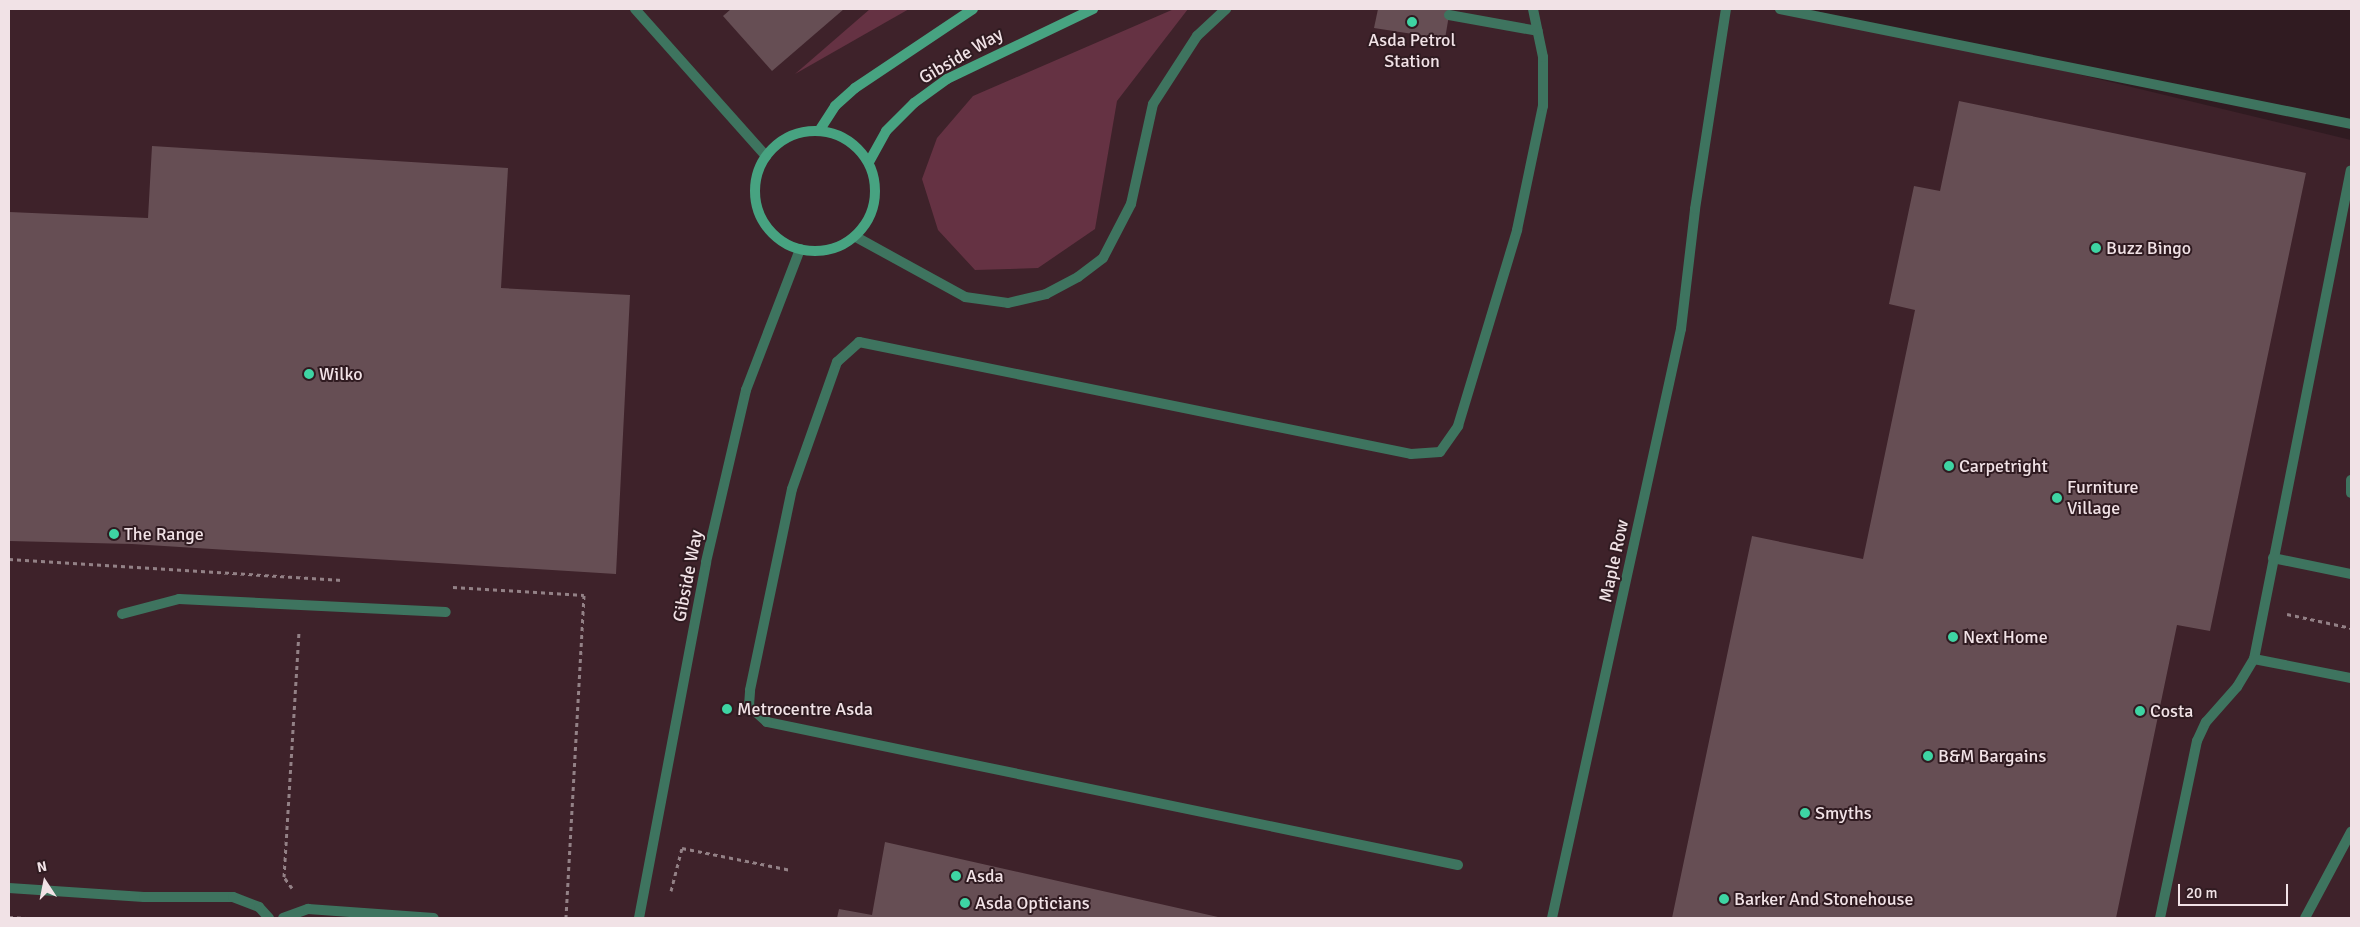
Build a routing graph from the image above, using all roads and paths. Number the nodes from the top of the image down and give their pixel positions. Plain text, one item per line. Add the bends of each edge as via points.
1 (635, 9) edge
2 (973, 9) edge
3 (1093, 9) edge
4 (1226, 9) edge
5 (1533, 9) edge
6 (1726, 9) edge
7 (1780, 9) edge
8 (1449, 15) dead end
9 (1538, 31) junction
10 (2351, 124) edge
11 (819, 131) junction
12 (766, 156) junction
13 (869, 162) junction
14 (2351, 171) edge
15 (856, 237) junction
16 (800, 249) junction
17 (2351, 480) edge
18 (2351, 493) edge
19 (2273, 558) junction
20 (9, 559) edge
21 (2351, 574) edge
22 (301, 577) junction
23 (350, 580) dead end
24 (448, 586) dead end
25 (300, 604) junction
26 (2264, 610) junction
27 (446, 612) dead end
28 (122, 614) dead end
29 (2351, 628) edge
30 (2254, 659) junction
31 (2351, 678) edge
32 (2351, 832) edge
33 (1458, 865) dead end
34 (791, 870) dead end
35 (9, 888) edge
36 (642, 904) junction
37 (308, 908) junction
38 (9, 917) edge
39 (26, 918) edge
40 (269, 918) edge
41 (283, 918) edge
42 (434, 918) edge
43 (566, 918) edge
44 (639, 918) edge
45 (1552, 918) edge
46 (2160, 918) edge
47 (2305, 918) edge

1 - 12 street
2 - 11 street, Gibside Way via 855,88 835,106
3 - 13 street, Gibside Way via 947,79 914,103 886,131
4 - 15 street via 1197,36 1153,104 1131,204 1103,258 1078,277 1046,294 1008,303 965,297
5 - 9 street
6 - 45 street, Maple Row via 1694,210 1681,329
7 - 10 street
8 - 9 street
9 - 33 street via 1543,106 1517,230 1458,426 1440,452 1411,454 859,342 837,362 792,490 750,690 749,706 767,722
11 - 12 street via 789,137
11 - 13 street via 848,140
12 - 16 street via 755,192 758,212 768,229
13 - 15 street via 875,177 873,209
14 - 19 street
15 - 16 street via 829,250
16 - 36 street, Gibside Way via 746,390 706,562
17 - 18 street
19 - 21 street
19 - 26 street
20 - 22 path
22 - 23 path
22 - 25 path
24 - 43 path via 584,595
25 - 27 street
25 - 28 street via 179,599
25 - 37 path via 284,878
26 - 29 path
26 - 30 street
30 - 31 street
30 - 46 street via 2237,687 2206,722 2197,741
32 - 47 street
34 - 36 path via 682,848 667,909
35 - 40 street via 46,892 233,897 260,907
36 - 44 street, Gibside Way
37 - 41 street
37 - 42 street
38 - 39 path

